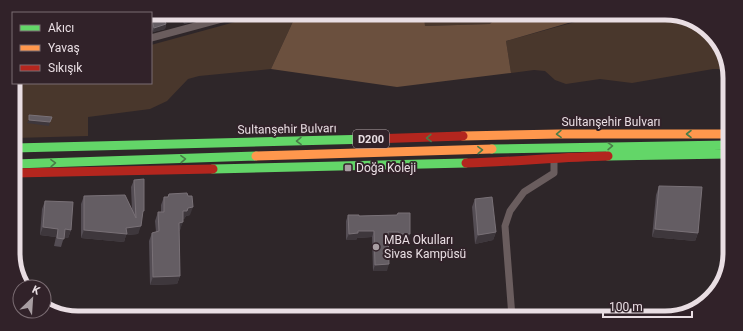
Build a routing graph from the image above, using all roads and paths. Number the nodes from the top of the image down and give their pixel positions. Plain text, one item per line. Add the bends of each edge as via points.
1 (206, 20) edge
2 (218, 20) edge
3 (207, 23) junction
4 (152, 38) edge
5 (723, 134) edge
6 (723, 145) edge
7 (20, 148) edge
8 (723, 154) edge
9 (554, 158) junction
10 (20, 164) edge
11 (20, 173) edge
12 (512, 311) edge

1 - 3 street
2 - 3 street
3 - 4 street
5 -> 7 main road, Sultanşehir Bulvarı / D200 via 559,134
10 -> 6 main road, Sultanşehir Bulvarı / D200 via 553,147
8 - 9 main road
9 - 11 main road via 513,162
9 - 12 street via 554,173 524,192 510,211 506,226

